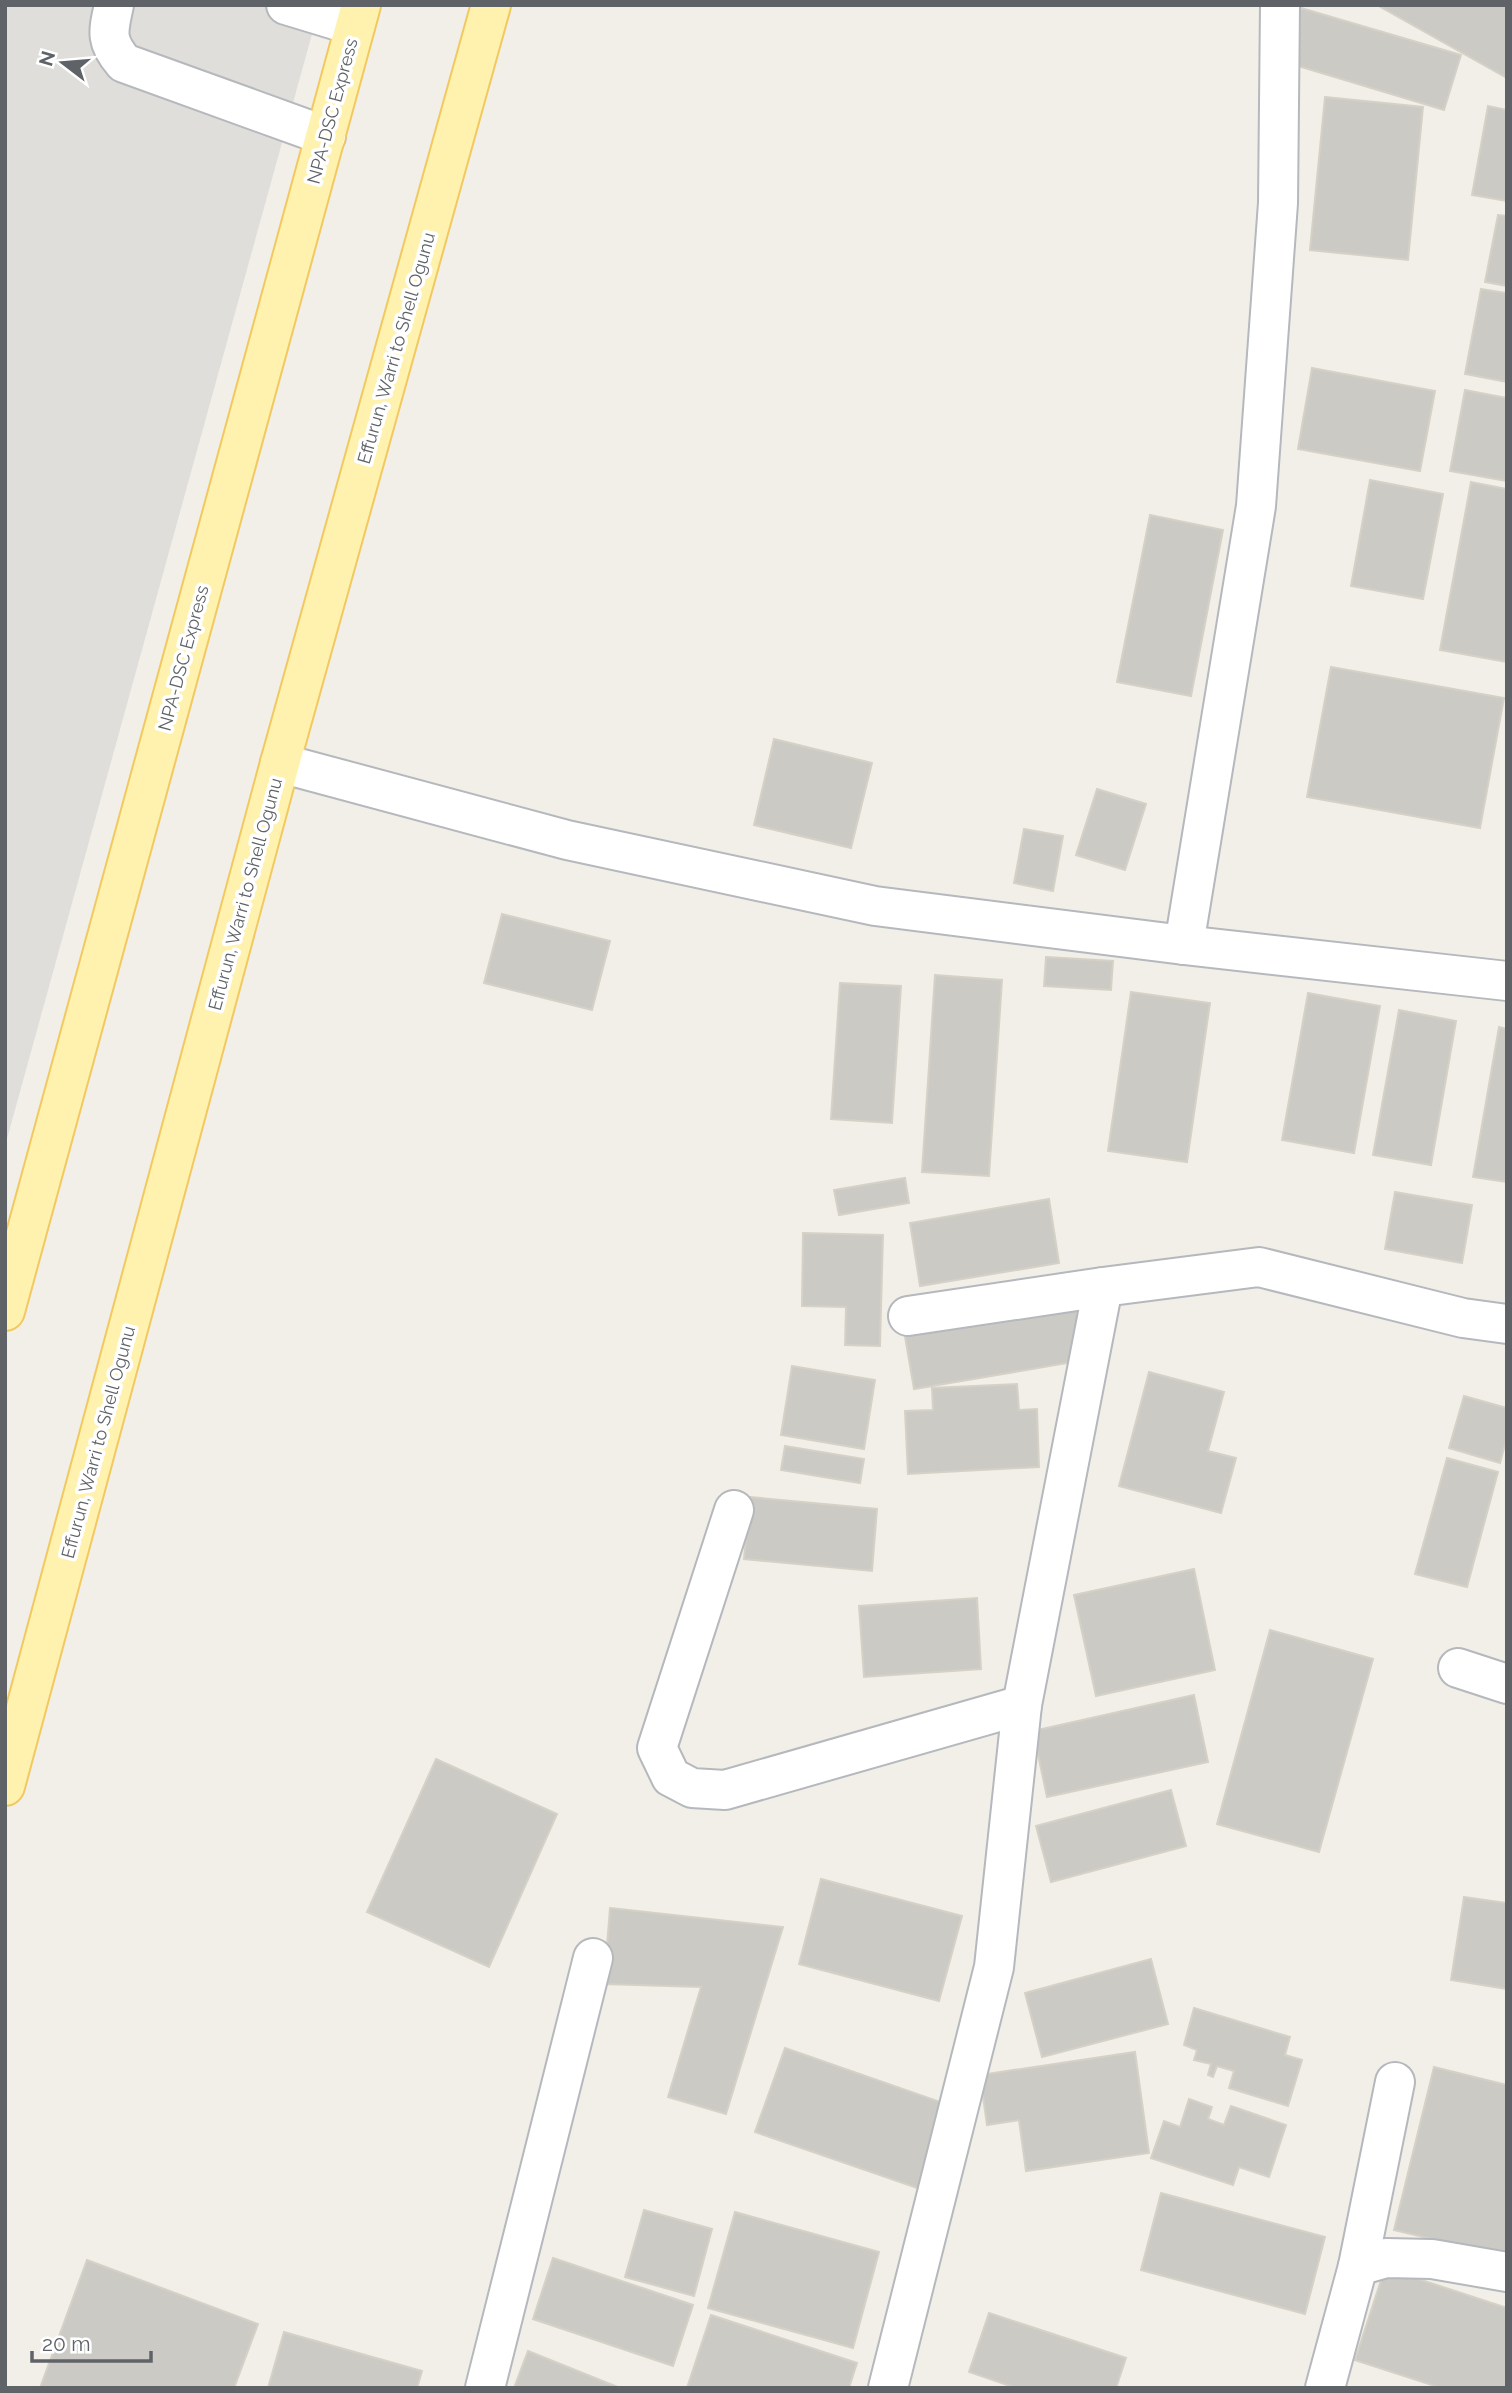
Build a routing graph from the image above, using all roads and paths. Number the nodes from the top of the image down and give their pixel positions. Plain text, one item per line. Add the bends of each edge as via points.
1 (114, 5) edge
2 (286, 5) edge
3 (491, 5) edge
4 (1280, 5) edge
5 (358, 16) edge
6 (326, 136) junction
7 (280, 763) junction
8 (1184, 945) junction
9 (1507, 981) edge
10 (1103, 1287) junction
11 (5, 1311) edge
12 (908, 1316) dead end
13 (1507, 1324) edge
14 (734, 1510) dead end
15 (1458, 1668) dead end
16 (1507, 1684) edge
17 (1021, 1705) junction
18 (5, 1786) edge
19 (593, 1958) dead end
20 (1395, 2082) dead end
21 (1358, 2266) junction
22 (1507, 2272) edge
23 (485, 2388) edge
24 (888, 2388) edge
25 (1325, 2388) edge

1 - 6 street via 111,48 124,63
2 - 5 street
3 - 7 main road, Effurun, Warri to Shell Ogunu
4 - 8 street via 1278,203 1256,506
5 - 6 main road, NPA-DSC Express
6 - 11 main road, NPA-DSC Express
7 - 8 street via 567,839 875,906
7 - 18 main road, Effurun, Warri to Shell Ogunu
8 - 9 street
10 - 12 street
10 - 13 street via 1259,1267 1463,1318
10 - 17 street
14 - 17 street via 657,1748 671,1777 692,1788 725,1790
15 - 16 street
17 - 24 street via 994,1967
19 - 23 street
20 - 21 street
21 - 22 street via 1386,2258 1432,2259
21 - 25 street

